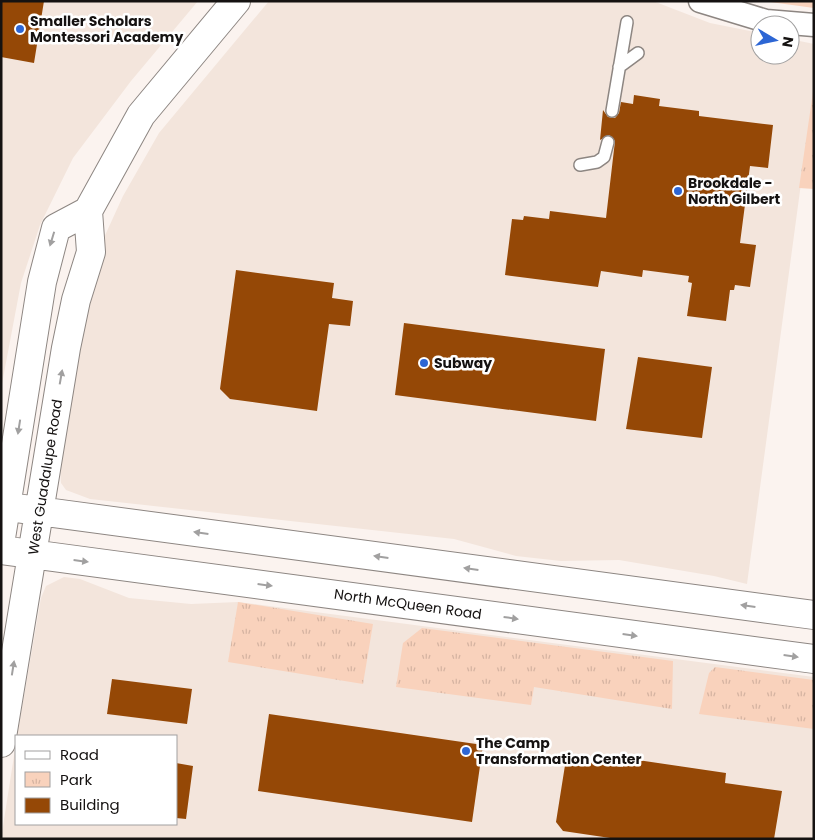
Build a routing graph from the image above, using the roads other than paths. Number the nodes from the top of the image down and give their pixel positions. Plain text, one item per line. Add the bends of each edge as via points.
1 (236, 1) edge
2 (700, 1) edge
3 (627, 22) dead end
4 (814, 25) edge
5 (638, 54) dead end
6 (619, 67) junction
7 (612, 111) dead end
8 (608, 142) dead end
9 (580, 165) dead end
10 (88, 211) junction
11 (4, 506) edge
12 (38, 512) junction
13 (1, 538) edge
14 (1, 550) edge
15 (32, 554) junction
16 (589, 584) junction
17 (814, 615) edge
18 (582, 628) junction
19 (814, 659) edge
20 (1, 743) edge

1 - 10 main road via 141,115
2 - 4 street via 766,21
3 - 6 lane
5 - 6 lane
6 - 7 lane
8 - 9 lane via 604,157 597,162
10 -> 11 main road via 56,228 48,252
12 -> 10 main road, West Guadalupe Road via 76,300 91,252
11 - 12 main road
11 - 13 main road
12 - 15 main road, West Guadalupe Road
16 -> 12 main road
14 - 15 main road, North McQueen Road
15 -> 18 main road, North McQueen Road
20 -> 15 main road, West Guadalupe Road
17 -> 16 main road
16 - 18 main road
18 -> 19 main road, North McQueen Road

